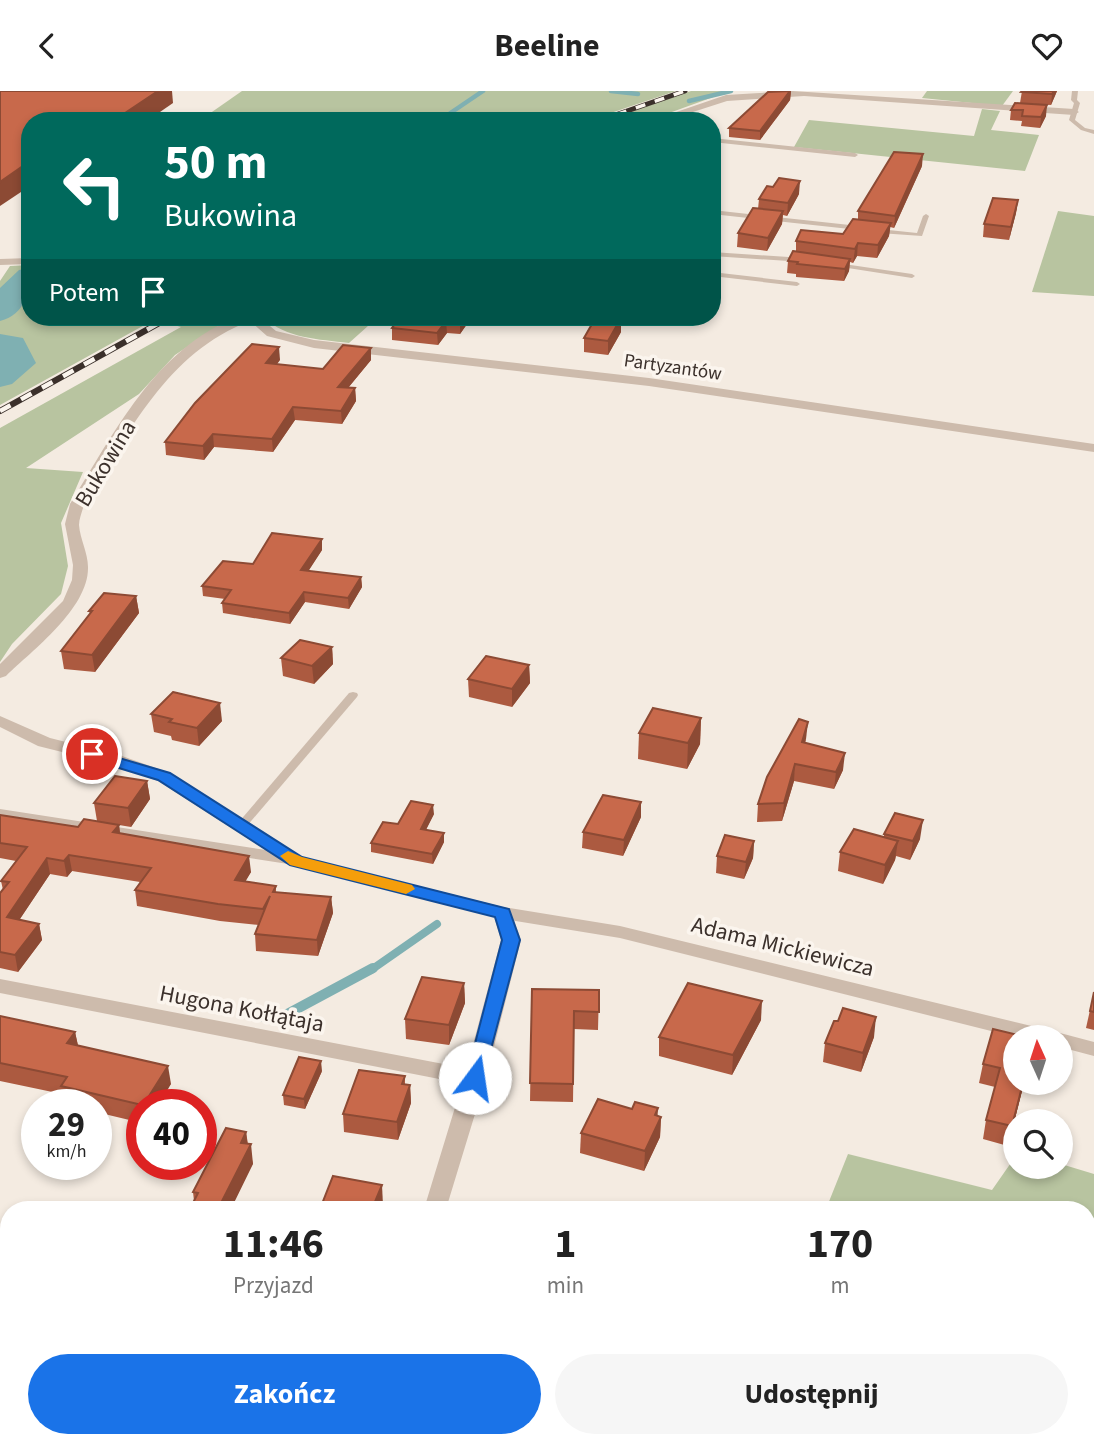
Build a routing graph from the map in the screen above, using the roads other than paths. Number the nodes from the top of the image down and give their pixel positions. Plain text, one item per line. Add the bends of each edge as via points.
1 (1075, 91) edge
2 (683, 112) edge
3 (1074, 112) junction
4 (1094, 132) edge
5 (721, 141) edge
6 (855, 155) dead end
7 (721, 213) edge
8 (926, 216) dead end
9 (721, 255) edge
10 (808, 260) edge
11 (21, 261) edge
12 (0, 262) edge
13 (834, 264) edge
14 (721, 275) edge
15 (912, 276) dead end
16 (797, 284) dead end
17 (227, 326) edge
18 (262, 326) edge
19 (1094, 448) edge
20 (0, 673) edge
21 (353, 695) dead end
22 (0, 721) edge
23 (0, 814) edge
24 (242, 825) junction
25 (296, 861) junction
26 (503, 913) junction
27 (0, 986) edge
28 (1003, 1027) edge
29 (1073, 1044) edge
30 (1094, 1049) edge
31 (475, 1078) junction
32 (437, 1201) edge

1 - 3 lane
2 - 3 street via 726,98 804,93
3 - 4 lane via 1072,120
5 - 6 lane
7 - 8 lane via 920,235
9 - 10 lane
11 - 12 street
13 - 15 lane
14 - 16 lane
17 - 20 street, Bukowina via 187,352 148,391 77,504 72,524 80,580 70,602
18 - 19 street, Partyzantów via 279,336 314,344 649,382
21 - 24 lane
22 - 24 street via 44,742 164,777
23 - 25 street
24 - 25 street
25 - 26 street
26 - 28 street, Adama Mickiewicza via 620,932
26 - 31 street via 511,940
27 - 31 street, Hugona Kołłątaja
29 - 30 street
31 - 32 street

